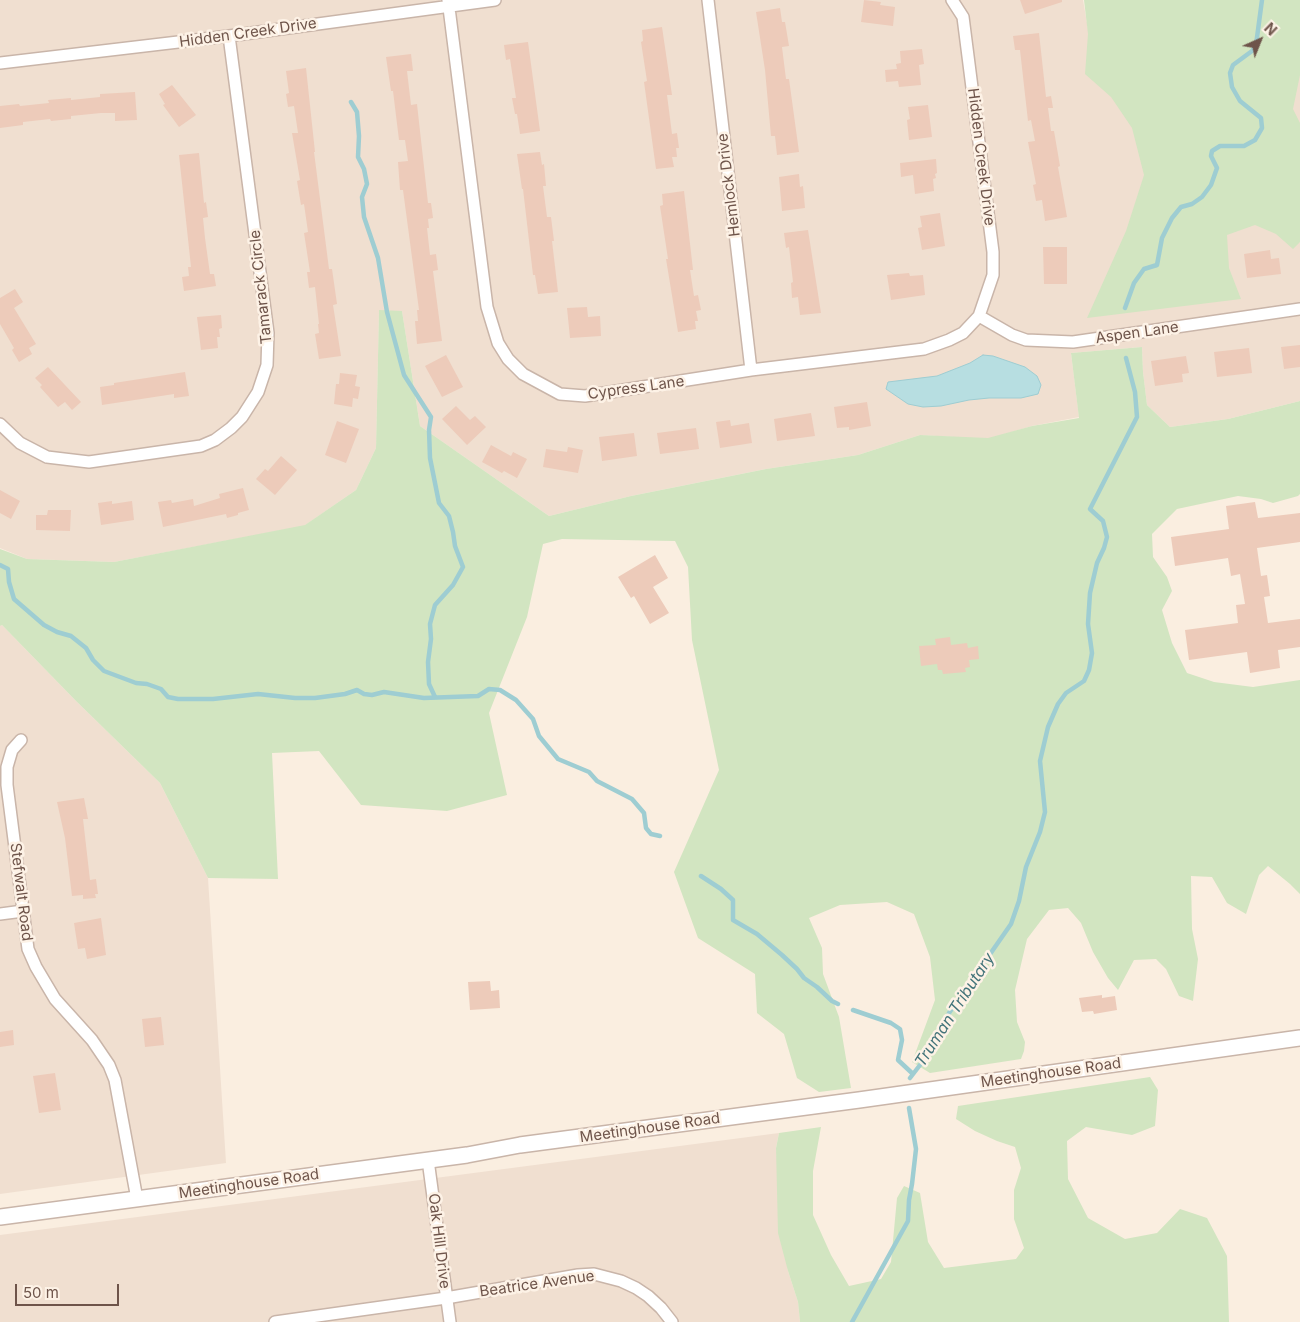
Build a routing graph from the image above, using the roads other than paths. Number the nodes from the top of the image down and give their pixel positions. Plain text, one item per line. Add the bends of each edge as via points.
1 (495, 0) edge
2 (708, 0) edge
3 (952, 0) edge
4 (448, 3) edge
5 (229, 36) junction
6 (0, 63) edge
7 (1300, 309) edge
8 (979, 316) junction
9 (751, 370) junction
10 (0, 424) edge
11 (21, 740) dead end
12 (23, 911) junction
13 (0, 914) edge
14 (1300, 1038) edge
15 (428, 1160) junction
16 (137, 1199) junction
17 (0, 1217) edge
18 (446, 1298) junction
19 (275, 1322) edge
20 (450, 1322) edge
21 (672, 1322) edge

1 - 4 street, Hidden Creek Drive
2 - 9 street, Hemlock Drive
3 - 8 street, Hidden Creek Drive via 963,17 993,252 993,275
4 - 5 street, Hidden Creek Drive
4 - 9 street, Cypress Lane via 487,307 498,343 508,359 523,374 560,394 585,396
5 - 6 street, Hidden Creek Drive
5 - 10 street, Tamarack Circle via 268,333 267,365 258,392 231,428 201,446 89,462 48,457 20,443
7 - 8 street, Aspen Lane via 1073,342 1026,340
8 - 9 street, Cypress Lane via 963,333 924,349
11 - 12 street, Stefwalt Road via 12,750 7,767 7,785
12 - 13 street
12 - 16 street, Stefwalt Road via 28,949 36,967 55,999 92,1040 115,1080
14 - 15 street, Meetinghouse Road
15 - 16 street, Meetinghouse Road
15 - 18 street, Oak Hill Drive
16 - 17 street, Meetinghouse Road
18 - 19 street, Beatrice Avenue
18 - 20 street, Oak Hill Drive
18 - 21 street, Beatrice Avenue via 594,1274 636,1288 661,1308

